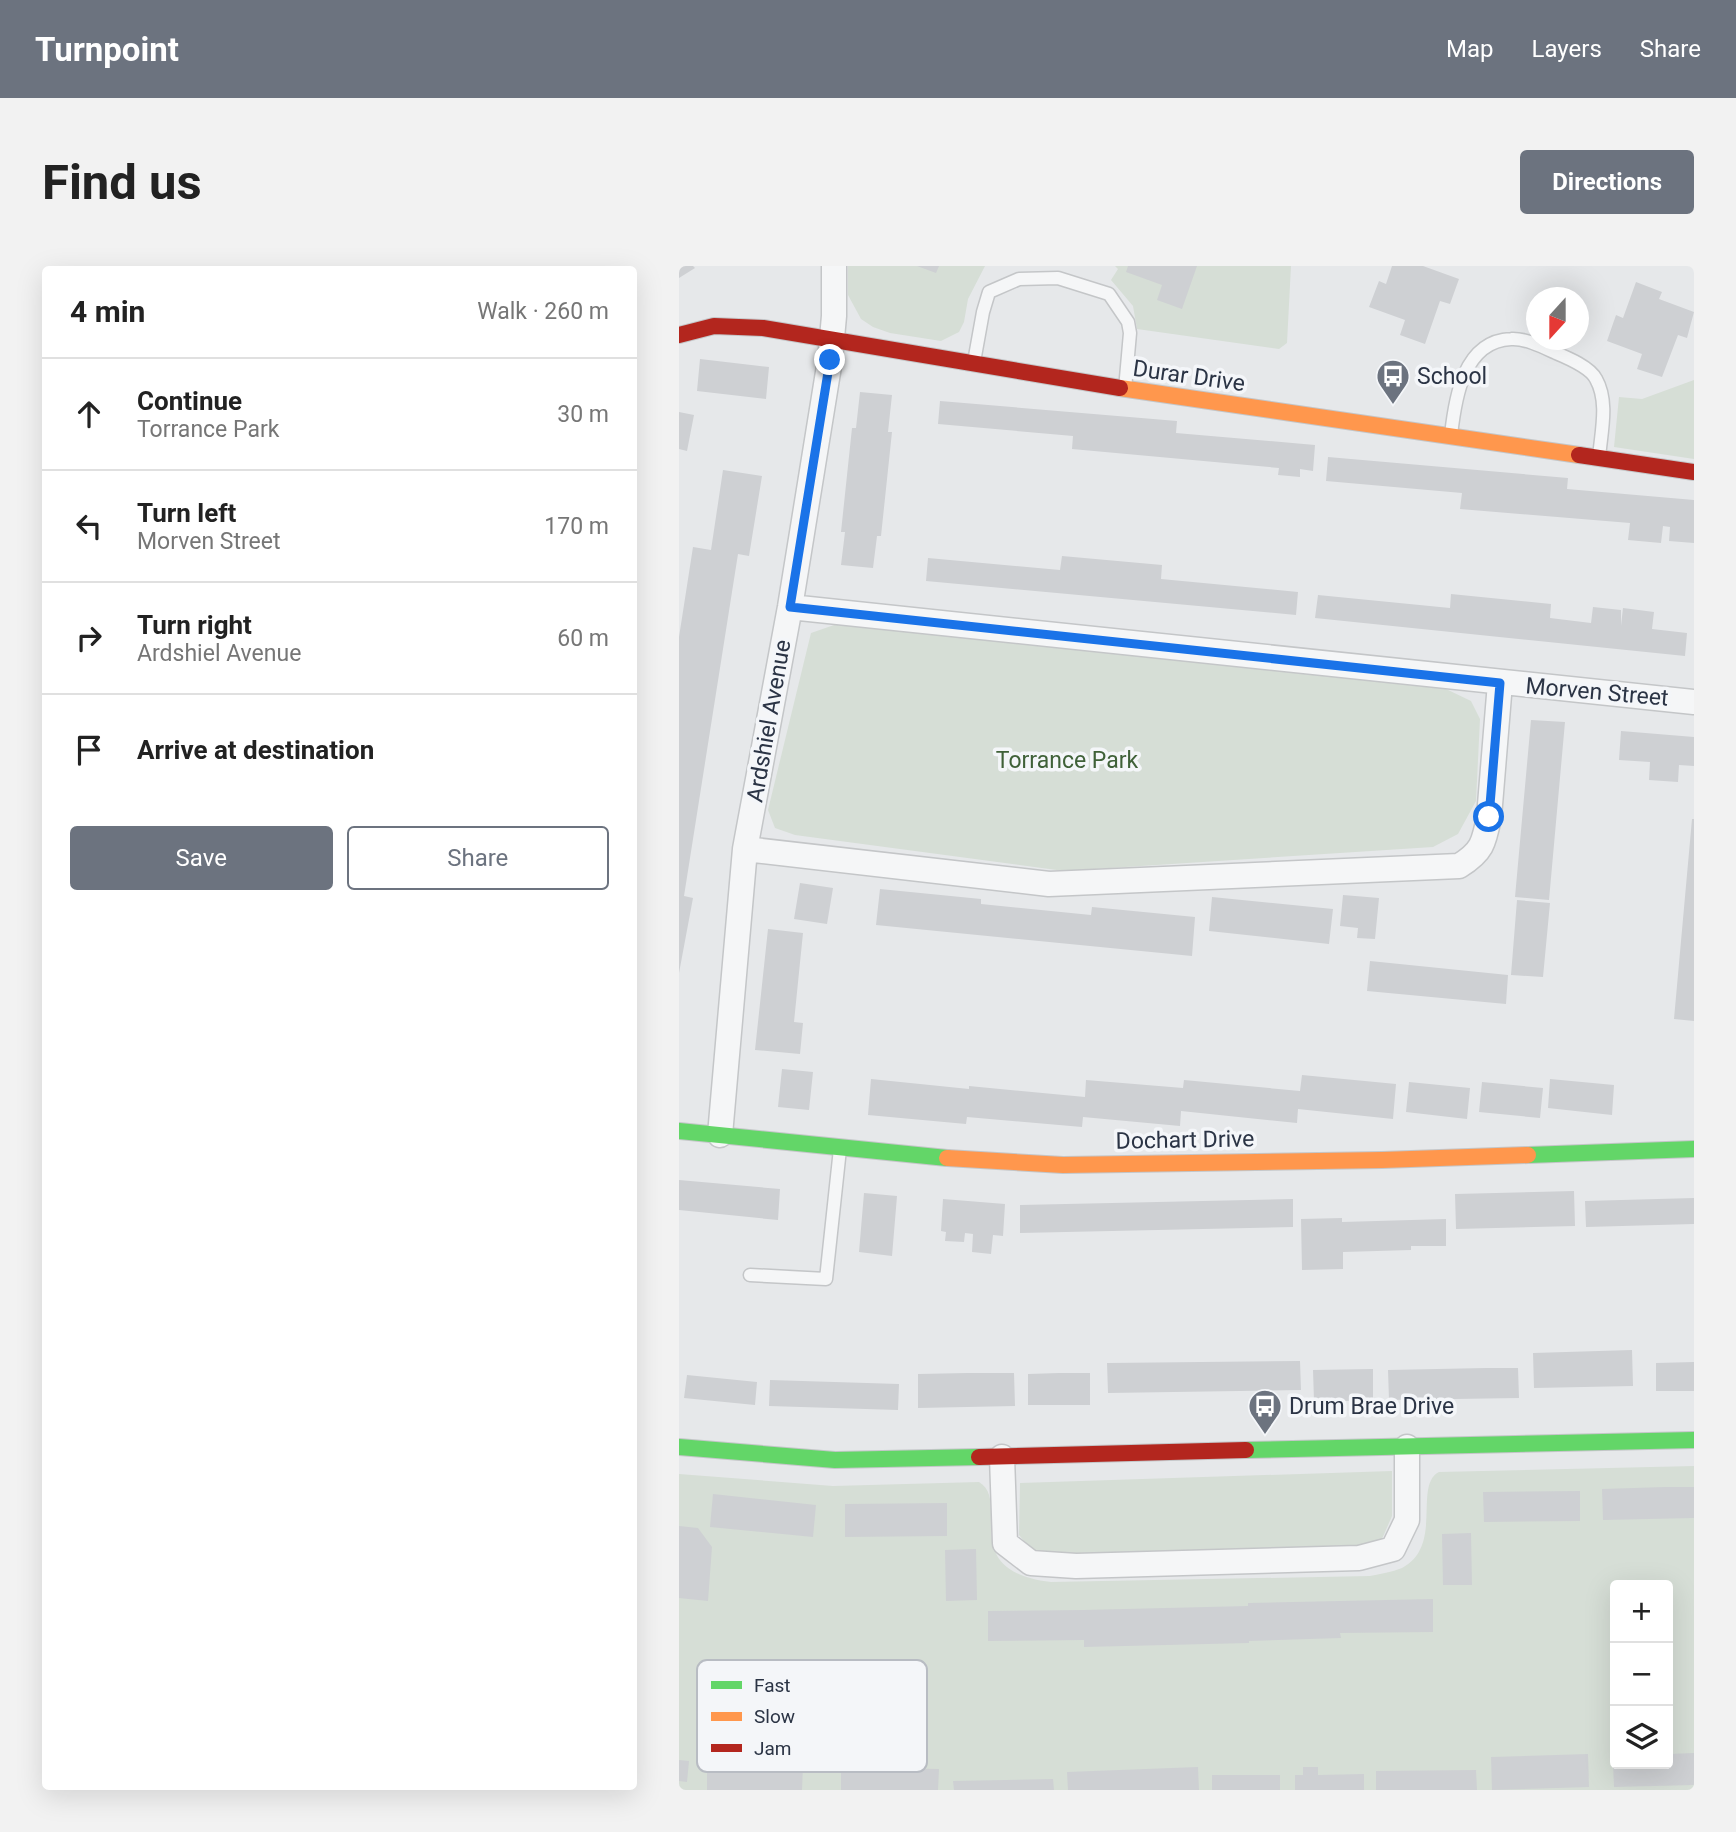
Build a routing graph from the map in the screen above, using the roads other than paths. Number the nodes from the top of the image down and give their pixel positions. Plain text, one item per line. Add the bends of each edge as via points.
1 (834, 266) edge
2 (679, 335) edge
3 (832, 340) junction
4 (974, 363) junction
5 (1125, 389) junction
6 (1451, 436) junction
7 (1599, 458) junction
8 (1694, 472) edge
9 (790, 607) junction
10 (1500, 683) junction
11 (1694, 702) edge
12 (745, 849) junction
13 (679, 1131) edge
14 (720, 1135) junction
15 (841, 1148) junction
16 (1694, 1149) edge
17 (750, 1275) dead end
18 (1694, 1440) edge
19 (679, 1447) edge
20 (1407, 1447) junction
21 (1002, 1457) junction

1 - 3 street, Ardshiel Avenue
2 - 3 street, Durar Drive via 726,326
3 - 4 street, Durar Drive
3 - 9 street, Ardshiel Avenue
4 - 5 street, Durar Drive
4 - 5 lane via 989,292 1019,279 1058,278 1109,294 1128,322
5 - 6 street, Durar Drive
6 - 7 street, Durar Drive
6 - 7 lane via 1454,404 1474,358 1490,345 1511,339 1570,359 1595,376 1604,401
7 - 8 street, Durar Drive
9 - 10 street, Morven Street
9 - 12 street, Ardshiel Avenue
10 - 11 street, Morven Street
10 - 12 street via 1485,839 1475,857 1459,866 1049,884
12 - 14 street, Ardshiel Avenue
13 - 14 street, Dochart Drive
14 - 15 street, Dochart Drive
15 - 16 street, Dochart Drive via 1063,1165
15 - 17 lane via 826,1279
18 - 20 street
19 - 21 street via 835,1460
20 - 21 street
20 - 21 street via 1407,1520 1393,1549 1359,1558 1076,1566 1031,1563 1005,1543

